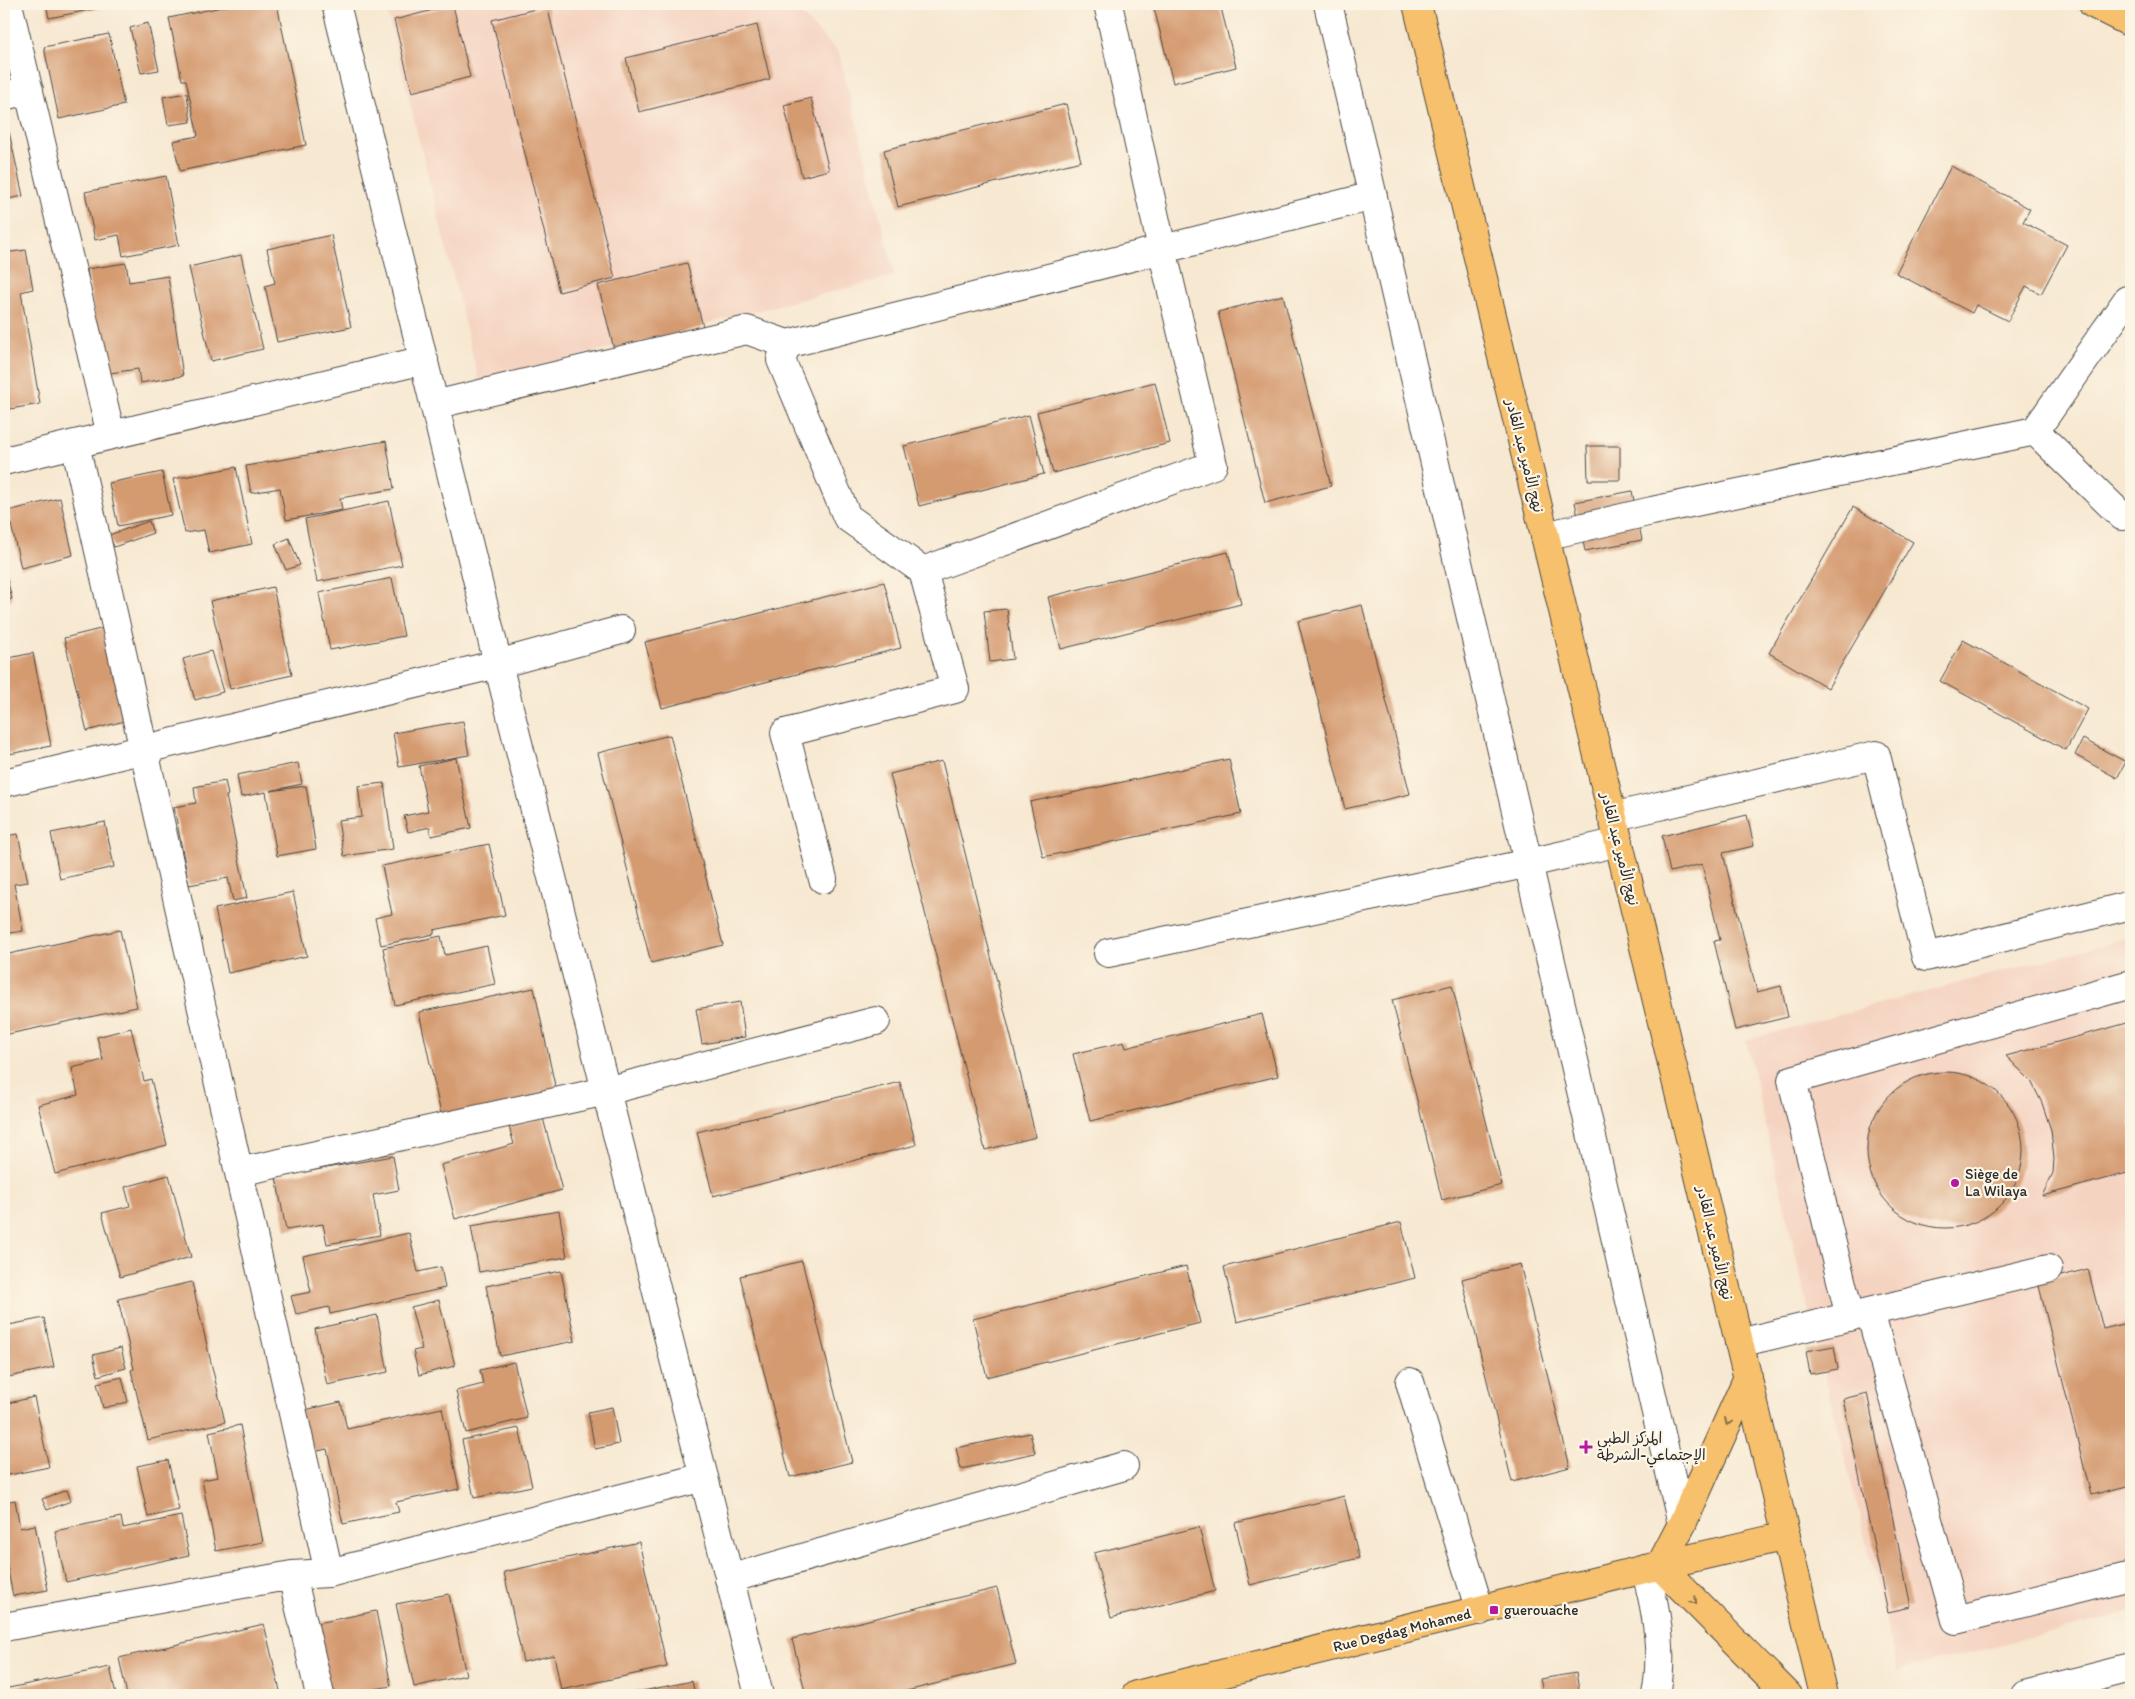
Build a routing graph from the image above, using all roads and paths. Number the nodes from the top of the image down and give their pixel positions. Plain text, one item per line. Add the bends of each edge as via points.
1 (8, 4) edge
2 (336, 4) edge
3 (1108, 4) edge
4 (1328, 4) edge
5 (1417, 4) edge
6 (2093, 4) edge
7 (2131, 23) edge
8 (16, 93) edge
9 (1373, 196) junction
10 (1162, 249) junction
11 (2127, 300) dead end
12 (787, 344) junction
13 (424, 360) junction
14 (434, 405) junction
15 (2035, 431) junction
16 (111, 435) junction
17 (75, 444) junction
18 (4, 461) edge
19 (2122, 516) dead end
20 (1544, 536) junction
21 (923, 571) junction
22 (621, 630) dead end
23 (498, 664) junction
24 (144, 749) junction
25 (4, 783) edge
26 (1616, 829) junction
27 (1529, 863) junction
28 (823, 879) dead end
29 (2131, 905) edge
30 (1108, 954) dead end
31 (2131, 984) edge
32 (876, 1021) dead end
33 (606, 1091) junction
34 (239, 1172) junction
35 (2048, 1269) dead end
36 (1860, 1314) junction
37 (1739, 1343) junction
38 (1748, 1377) junction
39 (1410, 1382) dead end
40 (1124, 1466) dead end
41 (704, 1477) junction
42 (1682, 1524) junction
43 (1786, 1536) junction
44 (1653, 1568) junction
45 (329, 1574) junction
46 (292, 1575) junction
47 (2131, 1576) edge
48 (729, 1579) junction
49 (1480, 1611) junction
50 (4, 1628) edge
51 (2131, 1668) edge
52 (320, 1695) edge
53 (759, 1695) edge
54 (1136, 1695) edge
55 (1656, 1695) edge
56 (1788, 1695) edge
57 (1824, 1695) edge
58 (2025, 1695) edge

1 - 8 street
2 - 13 street
3 - 10 street
4 - 9 street
5 - 20 main road, نهج الأمير عبد القادر
6 - 7 main road
8 - 16 street
9 - 10 street
9 - 27 street
10 - 12 street
10 - 21 street via 1213,464
11 - 15 street
12 - 14 street via 747,330
12 - 21 street via 781,360 847,517
13 - 14 street
13 - 16 street
14 - 23 street
15 - 19 street
15 - 20 street
16 - 17 street
17 - 18 street
17 - 24 street
20 - 26 main road, نهج الأمير عبد القادر
21 - 28 street via 955,689 784,733
22 - 23 street
23 - 24 street
23 - 33 street
24 - 25 street
24 - 34 street
26 - 27 street
26 - 29 street via 1876,756 1926,957
26 - 37 main road, نهج الأمير عبد القادر
27 - 30 street
27 - 42 street
31 - 36 street via 1792,1080
32 - 33 street
33 - 34 street
33 - 41 street
34 - 45 street
35 - 36 street
36 - 37 street
36 - 47 street via 1956,1620
37 - 38 main road, نهج الأمير عبد القادر
38 -> 42 main road
38 - 43 main road, نهج الأمير عبد القادر
39 - 49 street
40 - 48 street
41 - 45 street
41 - 48 street
42 - 44 main road
43 - 44 main road, Rue Degdag Mohamed
43 - 57 main road, نهج الأمير عبد القادر
44 - 49 main road, Rue Degdag Mohamed
44 - 55 street via 1660,1658
44 -> 56 main road
45 - 46 street
46 - 50 street
46 - 52 street
48 - 53 street
49 - 54 main road, Rue Degdag Mohamed
51 - 58 street

